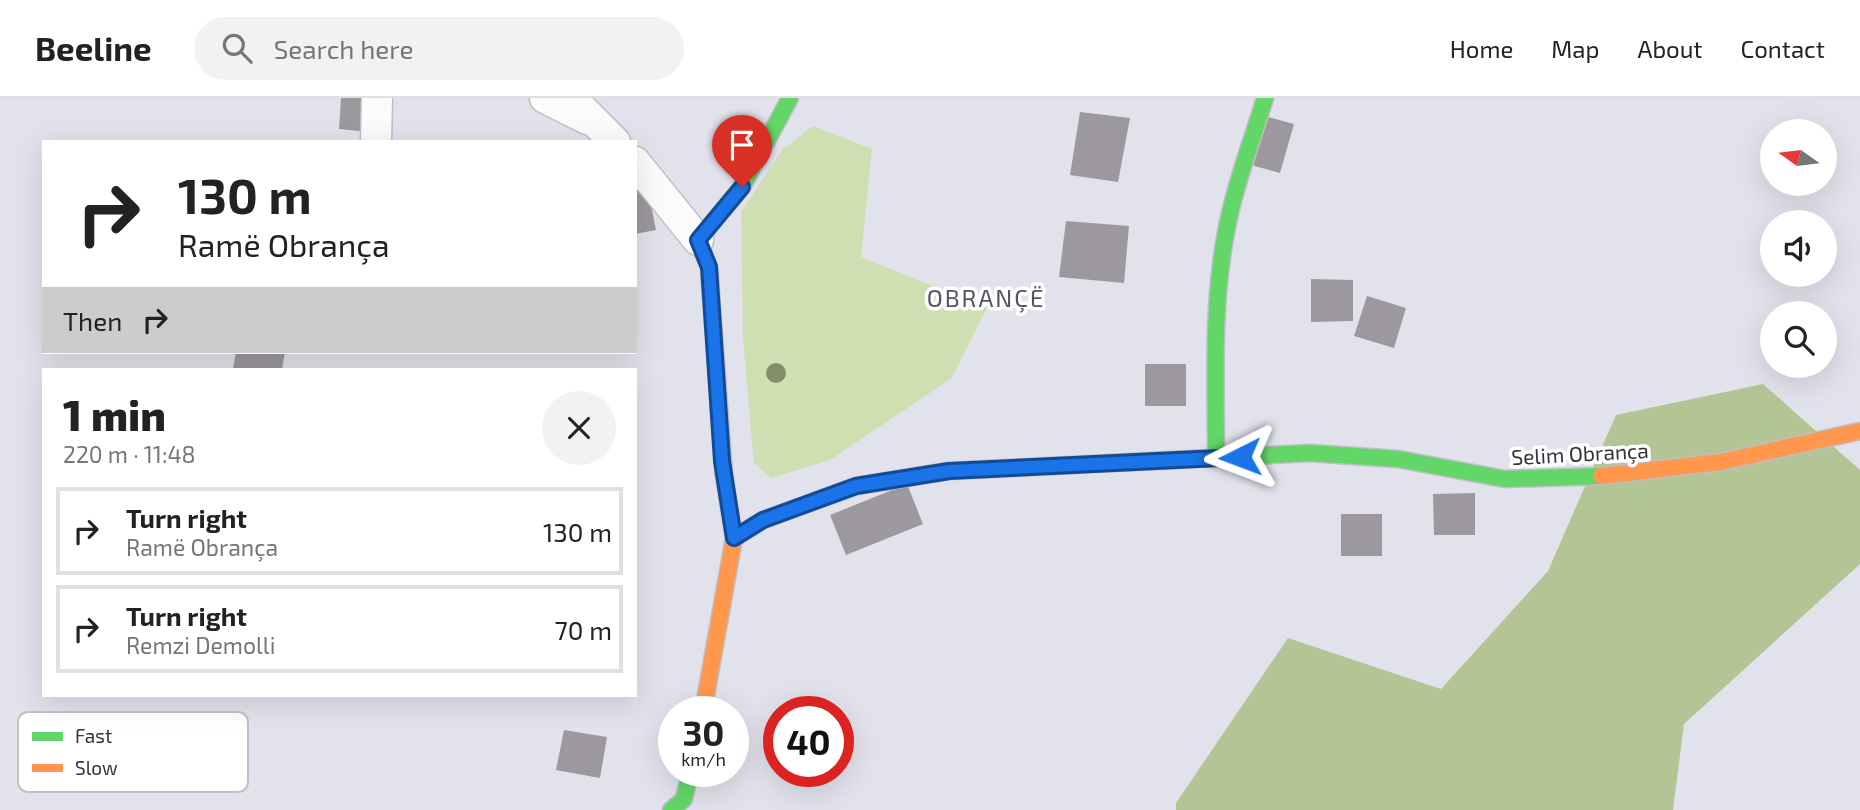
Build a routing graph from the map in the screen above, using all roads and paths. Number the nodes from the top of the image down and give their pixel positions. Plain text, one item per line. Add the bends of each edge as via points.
1 (377, 98) edge
2 (545, 98) edge
3 (571, 98) edge
4 (790, 98) edge
5 (1265, 98) edge
6 (604, 132) edge
7 (376, 140) edge
8 (637, 164) edge
9 (698, 240) junction
10 (1860, 431) edge
11 (1216, 458) junction
12 (734, 538) junction
13 (707, 696) edge

1 - 7 street
2 - 6 street
3 - 6 street
4 - 9 street via 742,187
5 - 11 street via 1222,254
8 - 9 street
9 - 12 street via 709,267 722,461
10 - 11 street, Selim Obrança via 1721,462 1614,476 1505,479 1398,460 1310,453
11 - 12 street, Selim Obrança via 949,471 856,486 763,520
12 - 13 street

